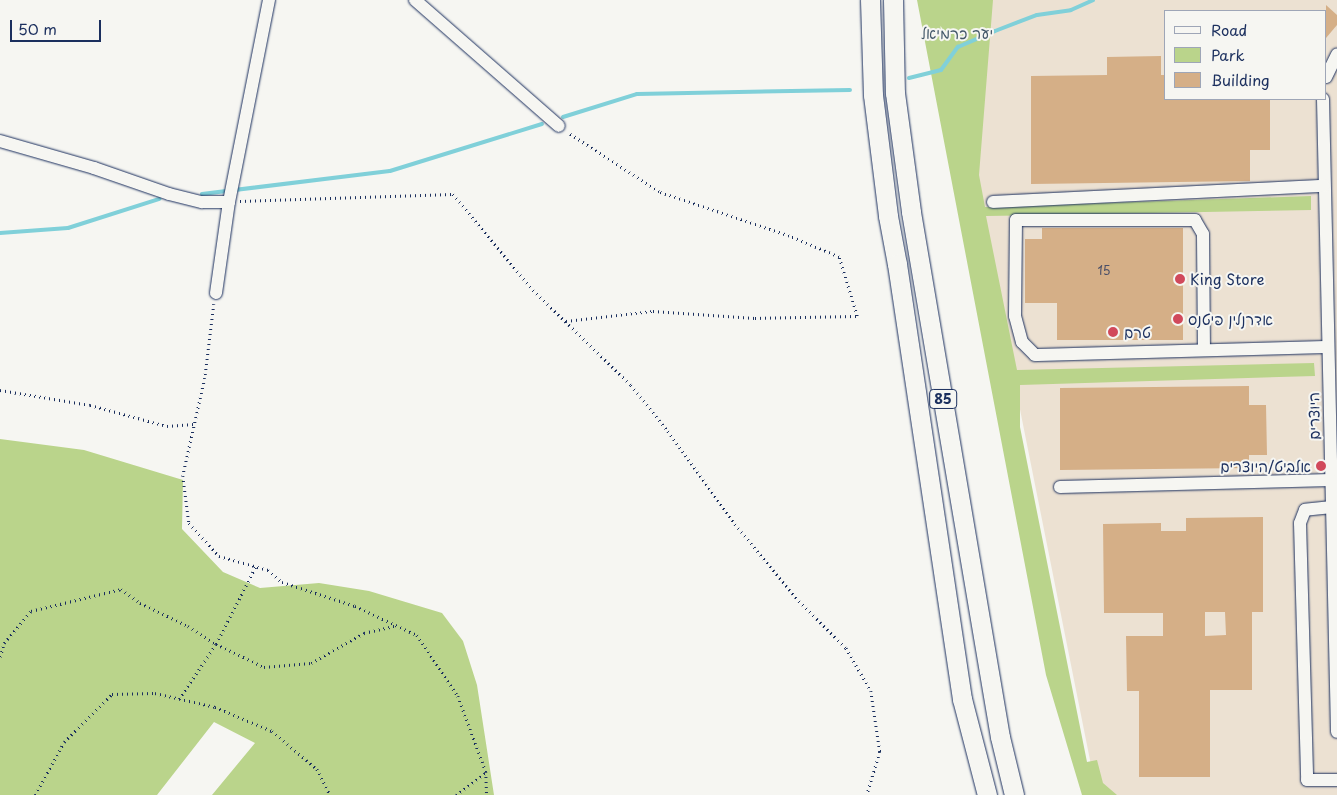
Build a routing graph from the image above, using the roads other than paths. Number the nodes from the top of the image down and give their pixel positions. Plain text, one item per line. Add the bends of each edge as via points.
1 (270, 0) edge
2 (415, 0) edge
3 (870, 0) edge
4 (893, 0) edge
5 (1337, 54) edge
6 (1327, 75) edge
7 (1324, 100) edge
8 (559, 126) road end
9 (0, 141) edge
10 (1324, 186) junction
11 (229, 200) junction
12 (994, 202) dead end
13 (216, 293) road end
14 (1328, 347) junction
15 (1204, 350) junction
16 (1331, 480) junction
17 (1060, 487) dead end
18 (1332, 507) junction
19 (1337, 732) edge
20 (1337, 780) edge
21 (987, 795) edge
22 (1014, 795) edge

1 - 11 street
2 - 8 street
3 - 21 highway, 85 via 873,95 887,208 962,699
4 - 22 highway, 85 via 896,93 911,212 1000,737
5 - 6 street
7 - 10 street, היוצרים
9 - 11 street via 169,194 202,202
10 - 12 street
10 - 14 street, היוצרים
11 - 13 street
14 - 15 street
14 - 16 street, היוצרים
15 - 15 street via 1035,355 1030,352 1020,337 1015,316 1016,220 1191,219 1202,228 1204,239
16 - 17 street
16 - 18 street, היוצרים
18 - 19 street, היוצרים
18 - 20 street via 1305,510 1300,523 1307,780

